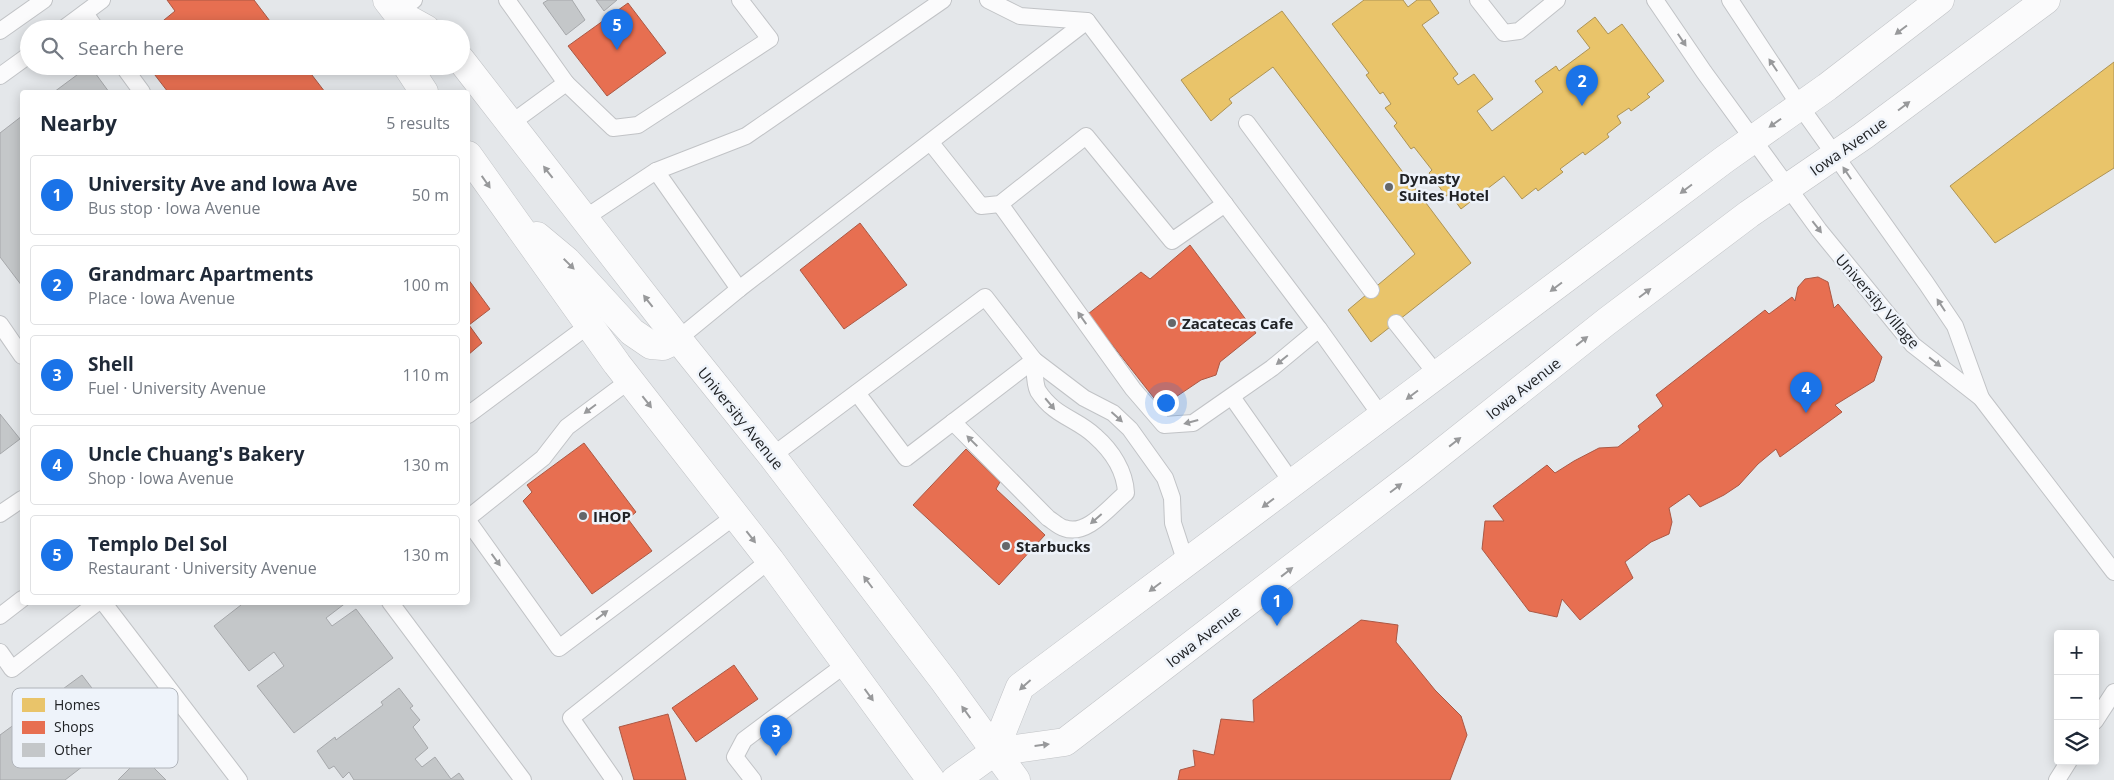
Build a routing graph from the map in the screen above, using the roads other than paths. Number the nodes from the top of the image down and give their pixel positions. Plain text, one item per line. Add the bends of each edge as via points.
1 (44, 0) edge
2 (102, 0) edge
3 (507, 0) edge
4 (740, 0) edge
5 (943, 0) edge
6 (988, 0) edge
7 (1478, 0) edge
8 (1557, 0) edge
9 (1655, 0) edge
10 (1730, 0) edge
11 (1940, 0) edge
12 (2046, 0) edge
13 (399, 10) edge
14 (85, 13) junction
15 (76, 20) edge
16 (90, 20) edge
17 (413, 20) edge
18 (1087, 21) junction
19 (0, 31) edge
20 (20, 62) edge
21 (470, 72) edge
22 (130, 75) edge
23 (413, 75) edge
24 (0, 76) edge
25 (566, 83) junction
26 (141, 90) edge
27 (423, 90) edge
28 (1800, 106) junction
29 (1247, 123) dead end
30 (510, 124) junction
31 (1752, 140) junction
32 (931, 143) junction
33 (1835, 155) junction
34 (470, 158) edge
35 (656, 172) junction
36 (1787, 188) junction
37 (1000, 204) junction
38 (1225, 204) junction
39 (506, 210) junction
40 (585, 218) junction
41 (739, 290) junction
42 (1372, 290) dead end
43 (1396, 323) dead end
44 (0, 324) edge
45 (589, 325) junction
46 (1320, 329) junction
47 (678, 339) junction
48 (20, 353) edge
49 (1034, 360) junction
50 (1438, 376) junction
51 (630, 380) junction
52 (857, 393) junction
53 (1232, 397) junction
54 (1981, 398) junction
55 (470, 414) edge
56 (1382, 417) junction
57 (954, 422) junction
58 (772, 456) junction
59 (1293, 484) junction
60 (20, 500) edge
61 (0, 514) edge
62 (735, 516) junction
63 (470, 517) edge
64 (470, 522) edge
65 (770, 560) junction
66 (1186, 563) junction
67 (2114, 572) edge
68 (20, 601) edge
69 (94, 605) edge
70 (105, 605) edge
71 (392, 605) edge
72 (0, 616) edge
73 (0, 652) edge
74 (846, 664) junction
75 (169, 688) edge
76 (2114, 692) edge
77 (178, 700) edge
78 (2096, 720) edge
79 (994, 752) junction
80 (2066, 765) edge
81 (239, 780) edge
82 (523, 780) edge
83 (614, 780) edge
84 (753, 780) edge
85 (931, 780) edge
86 (955, 780) edge
87 (1016, 780) edge
88 (2057, 780) edge

1 - 19 lane
2 - 14 lane
3 - 25 lane
4 - 25 lane via 770,39 638,124 613,128
5 - 35 lane via 746,136
6 - 18 lane via 1020,16
7 - 8 lane via 1504,32 1519,31
9 -> 31 lane, University Village
28 -> 10 lane
11 -> 28 main road
33 -> 12 main road, Iowa Avenue
13 - 17 main road
14 - 15 lane
14 - 16 lane
18 - 32 lane
18 - 38 lane
20 - 24 lane
21 - 30 main road, University Avenue
22 - 26 lane
23 - 27 main road
25 - 30 lane
28 -> 31 main road
28 - 33 lane
29 - 42 lane
40 -> 30 main road, University Avenue
31 - 36 lane, University Village
31 -> 50 main road
32 - 37 lane via 981,206
32 - 41 lane
33 - 36 main road, Iowa Avenue
54 -> 33 lane via 1955,326
34 -> 39 main road
35 - 40 lane
35 - 41 lane
36 -> 54 lane, University Village via 1913,345
79 -> 36 main road, Iowa Avenue via 1065,742 1417,472 1606,322
37 - 38 lane via 1086,136 1172,241
53 -> 37 lane via 1193,424 1164,425 1132,389
38 - 46 lane
39 - 45 main road
39 -> 47 main road via 567,261 632,332 651,345 663,346
47 -> 40 main road, University Avenue
41 - 47 lane
43 - 50 lane
44 - 48 lane
45 - 51 main road
45 - 55 lane
46 -> 53 lane
46 - 56 lane
47 - 58 main road, University Avenue
49 - 52 lane via 985,297
49 - 57 lane
49 -> 57 lane via 1037,389 1057,413 1095,436 1116,460 1125,480 1126,493 1090,525 1064,529 1048,518
49 -> 66 lane via 1084,398 1113,412 1130,429 1165,478 1172,498 1172,523
50 -> 56 main road
51 -> 62 main road
51 -> 63 lane via 567,427 543,458
52 - 57 lane via 906,458
52 - 58 lane
53 - 59 lane
54 - 67 lane
56 - 59 main road
79 -> 58 main road, University Avenue via 944,681
59 -> 66 main road
60 - 61 lane
64 -> 62 lane via 559,648
62 -> 65 main road
65 - 74 main road
65 - 83 lane via 570,718
66 -> 79 main road via 1020,688
68 - 72 lane
69 - 73 lane via 12,669
70 - 75 lane
71 - 82 lane
74 - 84 lane via 744,740 735,757
74 -> 85 main road
76 - 78 lane
77 - 81 lane
79 - 86 main road, Iowa Avenue
79 - 87 main road, University Avenue
80 - 88 lane

